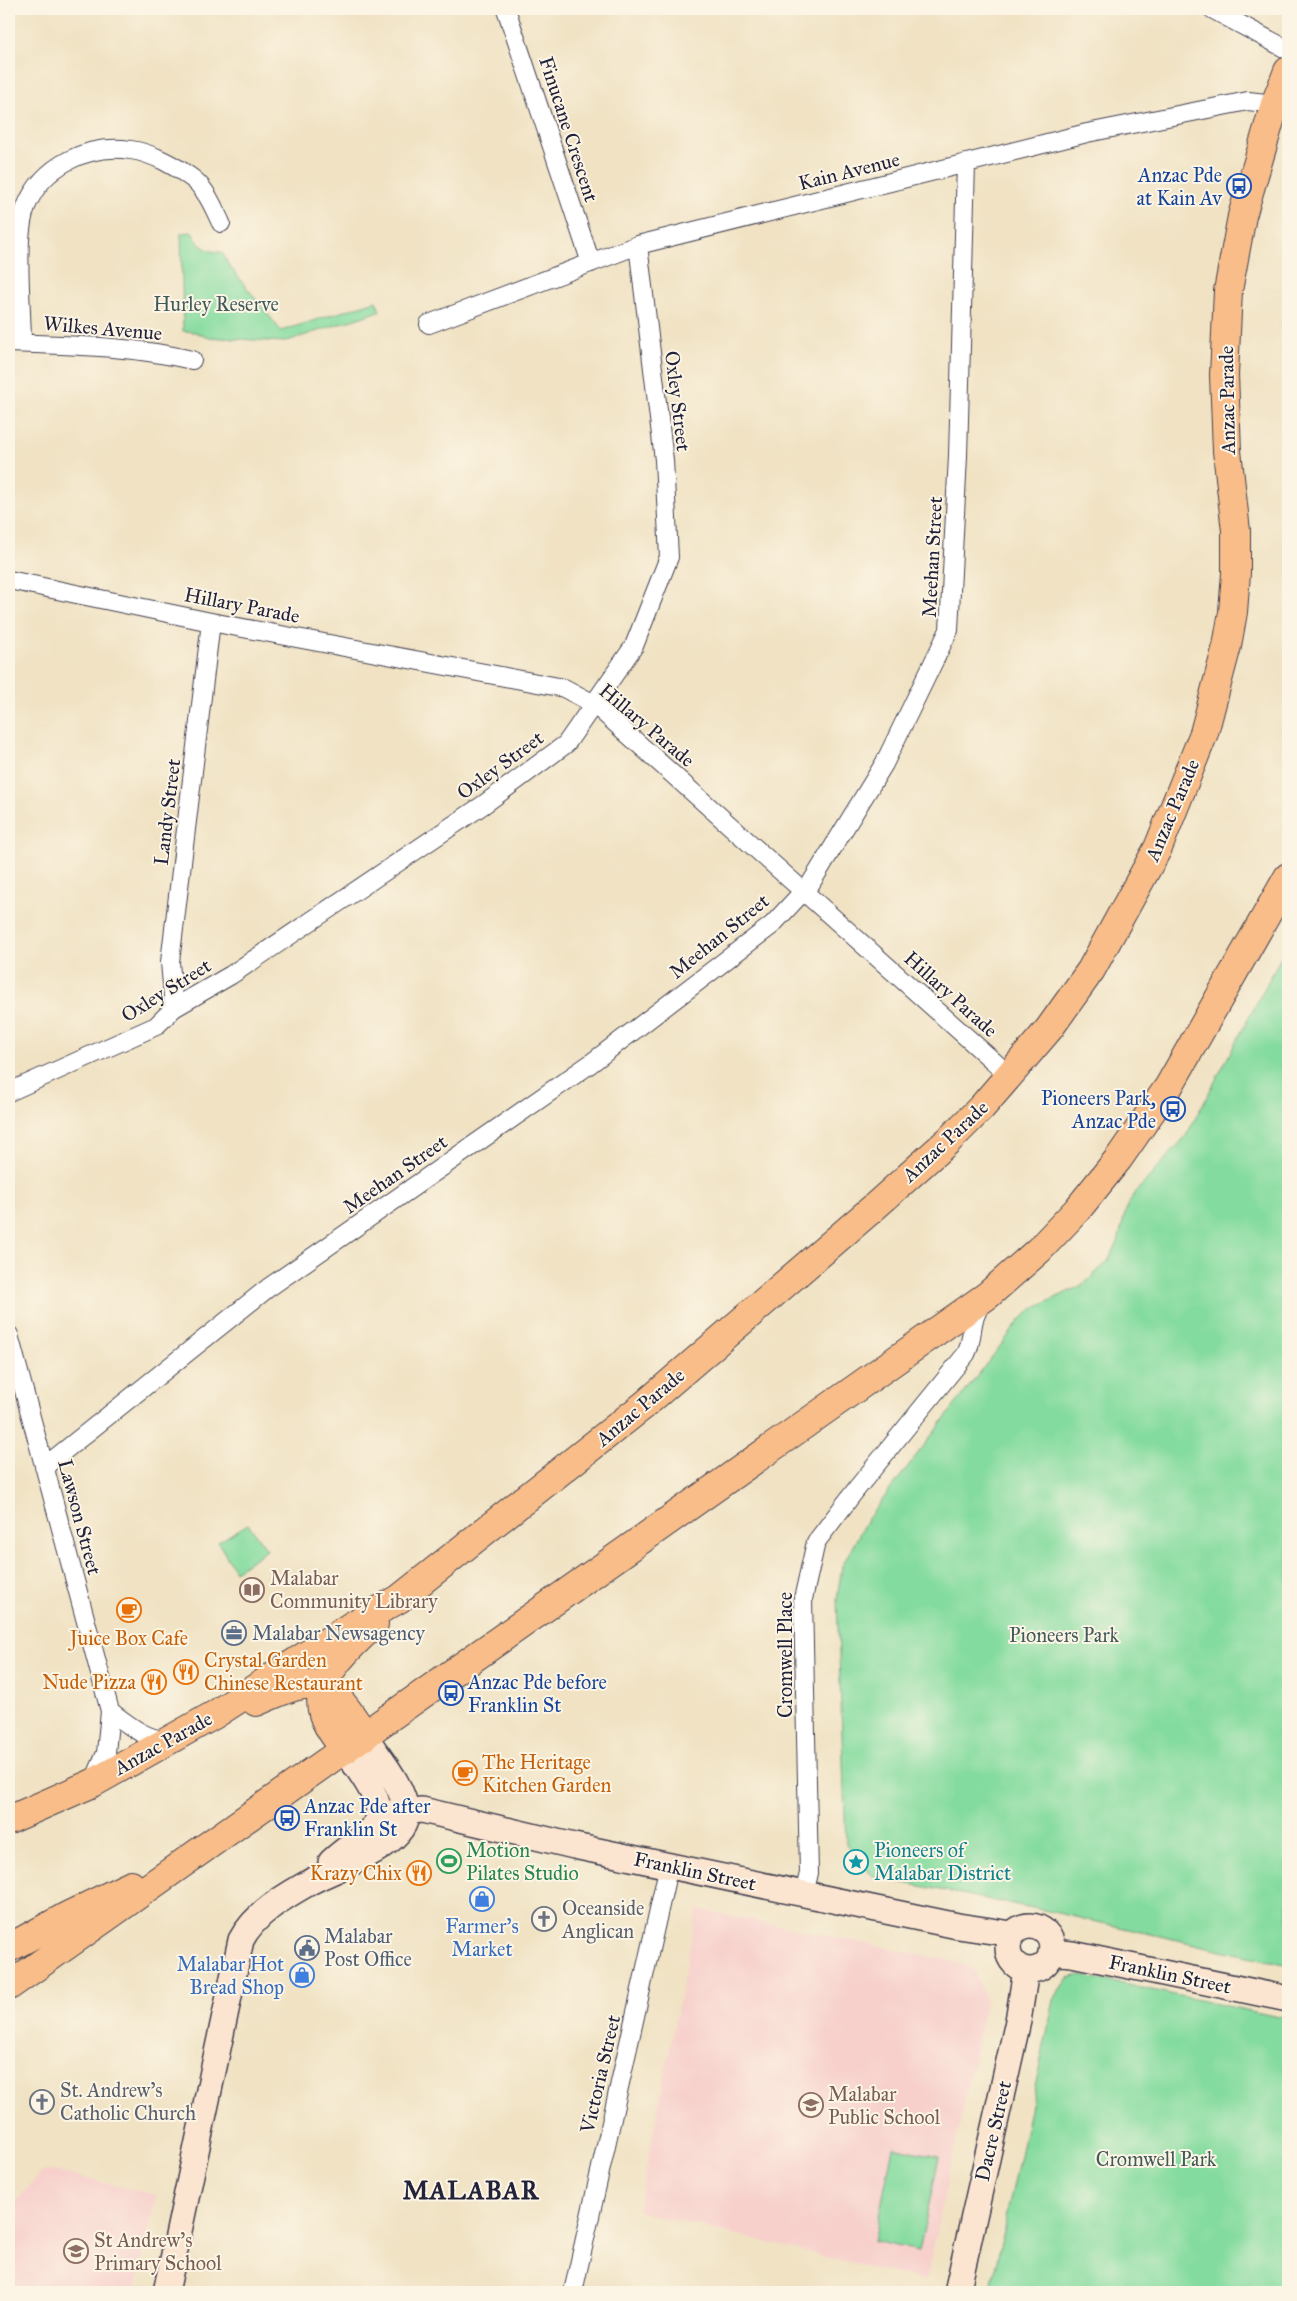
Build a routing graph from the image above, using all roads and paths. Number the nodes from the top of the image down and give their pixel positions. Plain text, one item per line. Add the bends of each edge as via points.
1 (506, 9) edge
2 (1212, 9) edge
3 (1288, 50) edge
4 (1288, 71) edge
5 (1282, 107) edge
6 (966, 163) junction
7 (222, 223) dead end
8 (638, 245) junction
9 (590, 263) junction
10 (429, 324) dead end
11 (16, 343) edge
12 (192, 360) dead end
13 (9, 580) edge
14 (210, 622) junction
15 (594, 704) junction
16 (1288, 877) edge
17 (804, 890) junction
18 (174, 1008) junction
19 (1010, 1076) junction
20 (9, 1092) edge
21 (988, 1295) junction
22 (9, 1335) edge
23 (44, 1466) junction
24 (399, 1598) junction
25 (323, 1687) junction
26 (110, 1711) junction
27 (214, 1716) junction
28 (168, 1740) junction
29 (355, 1743) junction
30 (93, 1783) junction
31 (406, 1812) junction
32 (380, 1814) junction
33 (9, 1820) edge
34 (194, 1857) junction
35 (669, 1865) junction
36 (311, 1881) junction
37 (804, 1894) junction
38 (1012, 1934) junction
39 (9, 1948) edge
40 (1052, 1952) junction
41 (1026, 1970) junction
42 (9, 1986) edge
43 (1288, 1999) edge
44 (166, 2292) edge
45 (573, 2292) edge
46 (957, 2292) edge

1 - 9 street, Finucane Crescent
2 - 3 street
4 - 5 main road, Anzac Parade
5 - 6 street, Kain Avenue via 1248,102 1220,106 1087,133
5 - 19 main road, Anzac Parade via 1242,216 1228,291 1224,375 1227,451 1236,530 1236,573 1227,646 1207,723 1158,848 1125,910 1091,970
6 - 8 street, Kain Avenue
6 - 17 street, Meehan Street via 958,456 949,630 884,764
7 - 11 street via 194,180 147,154 130,150 100,150 68,160 39,182 25,208 20,232
8 - 9 street, Kain Avenue
8 - 15 street, Oxley Street via 664,460 669,557 634,646
9 - 10 street, Kain Avenue
11 - 12 street, Wilkes Avenue via 124,348
13 - 14 street, Hillary Parade
14 - 15 street, Hillary Parade via 564,688
14 - 18 street, Landy Street via 170,962
15 - 17 street, Hillary Parade
15 - 18 street, Oxley Street via 566,744 491,800 231,975
16 - 21 main road via 1169,1086 1120,1158 1039,1250
17 - 19 street, Hillary Parade
17 - 23 street, Meehan Street via 772,925 590,1064 268,1288
18 - 20 street, Oxley Street via 156,1026
19 - 24 main road, Anzac Parade via 948,1141 643,1406
21 - 29 main road
21 - 37 street, Cromwell Place via 973,1318 966,1354 816,1542 803,1599 809,1873
22 - 23 street, Lawson Street
23 - 26 street, Lawson Street
24 - 25 main road via 342,1657
24 - 27 main road, Anzac Parade
25 - 27 main road via 298,1686
25 - 29 main road via 342,1704
26 - 28 street via 145,1734
26 - 30 street, Lawson Street via 106,1753
27 - 28 main road, Anzac Parade
28 - 30 main road, Anzac Parade
29 - 31 street via 395,1783
29 - 32 street
29 - 34 main road
30 - 33 main road, Anzac Parade
31 - 32 street, Franklin Street
31 - 35 street, Franklin Street via 422,1810
31 - 36 street via 404,1824 396,1835 356,1860
32 - 36 street via 369,1831
34 - 39 main road via 69,1915
34 - 42 main road
35 - 37 street, Franklin Street
35 - 45 street, Victoria Street
36 - 44 street via 260,1914 241,1940
37 - 38 street, Franklin Street
38 - 40 street via 1022,1927 1036,1926 1047,1934
38 - 41 street via 1008,1947 1010,1959
40 - 41 street via 1042,1966
40 - 43 street, Franklin Street
41 - 46 street, Dacre Street via 1018,2020

